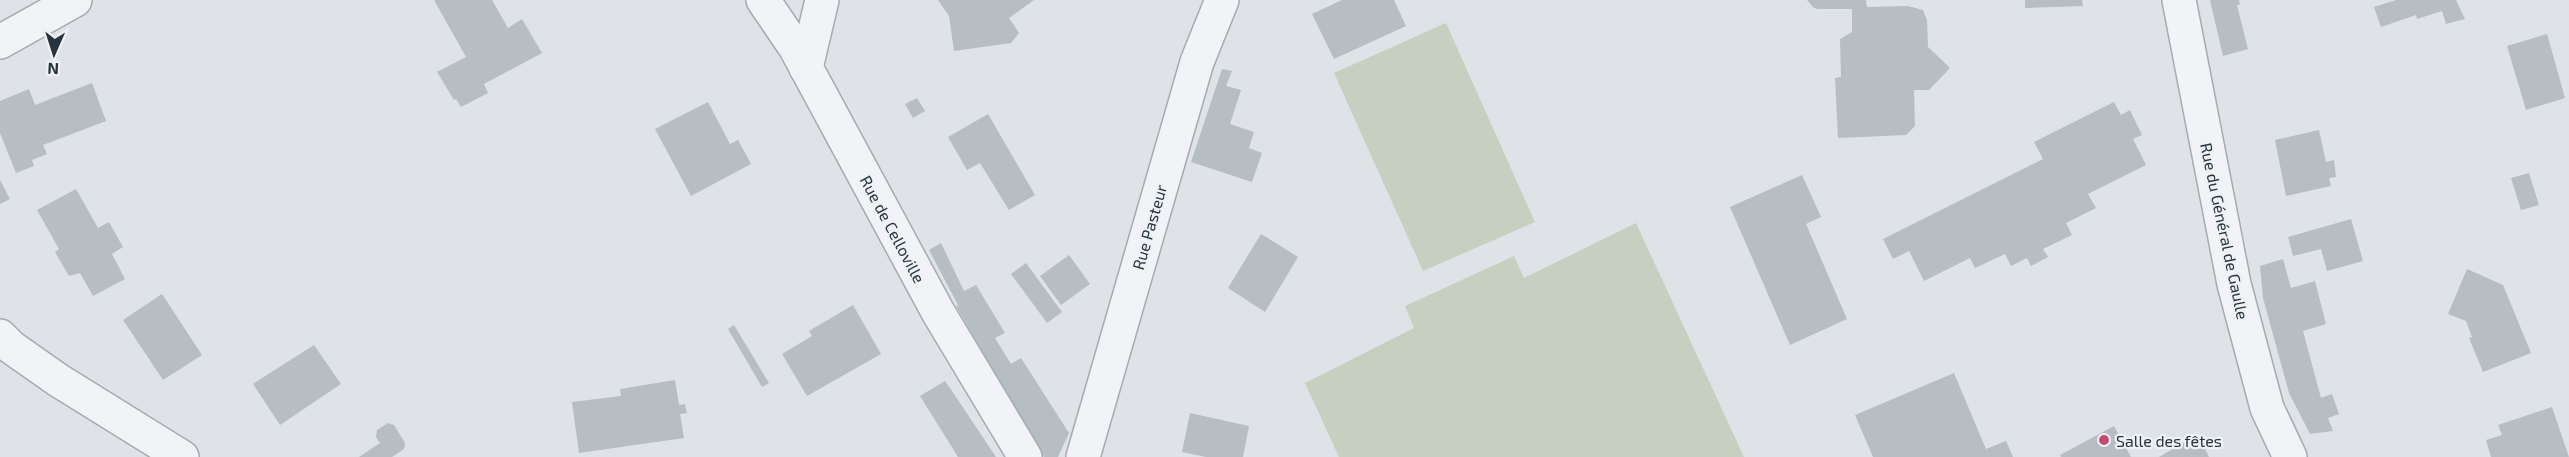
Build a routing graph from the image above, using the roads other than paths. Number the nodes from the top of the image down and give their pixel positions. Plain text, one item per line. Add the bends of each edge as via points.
1 (75, 0) edge
2 (763, 0) edge
3 (822, 0) edge
4 (1222, 0) edge
5 (2179, 0) edge
6 (0, 42) edge
7 (806, 68) junction
8 (0, 336) edge
9 (182, 457) edge
10 (1025, 457) edge
11 (1083, 457) edge
12 (2290, 457) edge

1 - 6 street
2 - 7 street, Rue de Celloville
3 - 7 street
4 - 11 street, Rue Pasteur via 1197,62
5 - 12 street, Rue du Général de Gaulle via 2234,284 2267,408
7 - 10 street, Rue de Celloville via 938,312
8 - 9 street via 58,380

